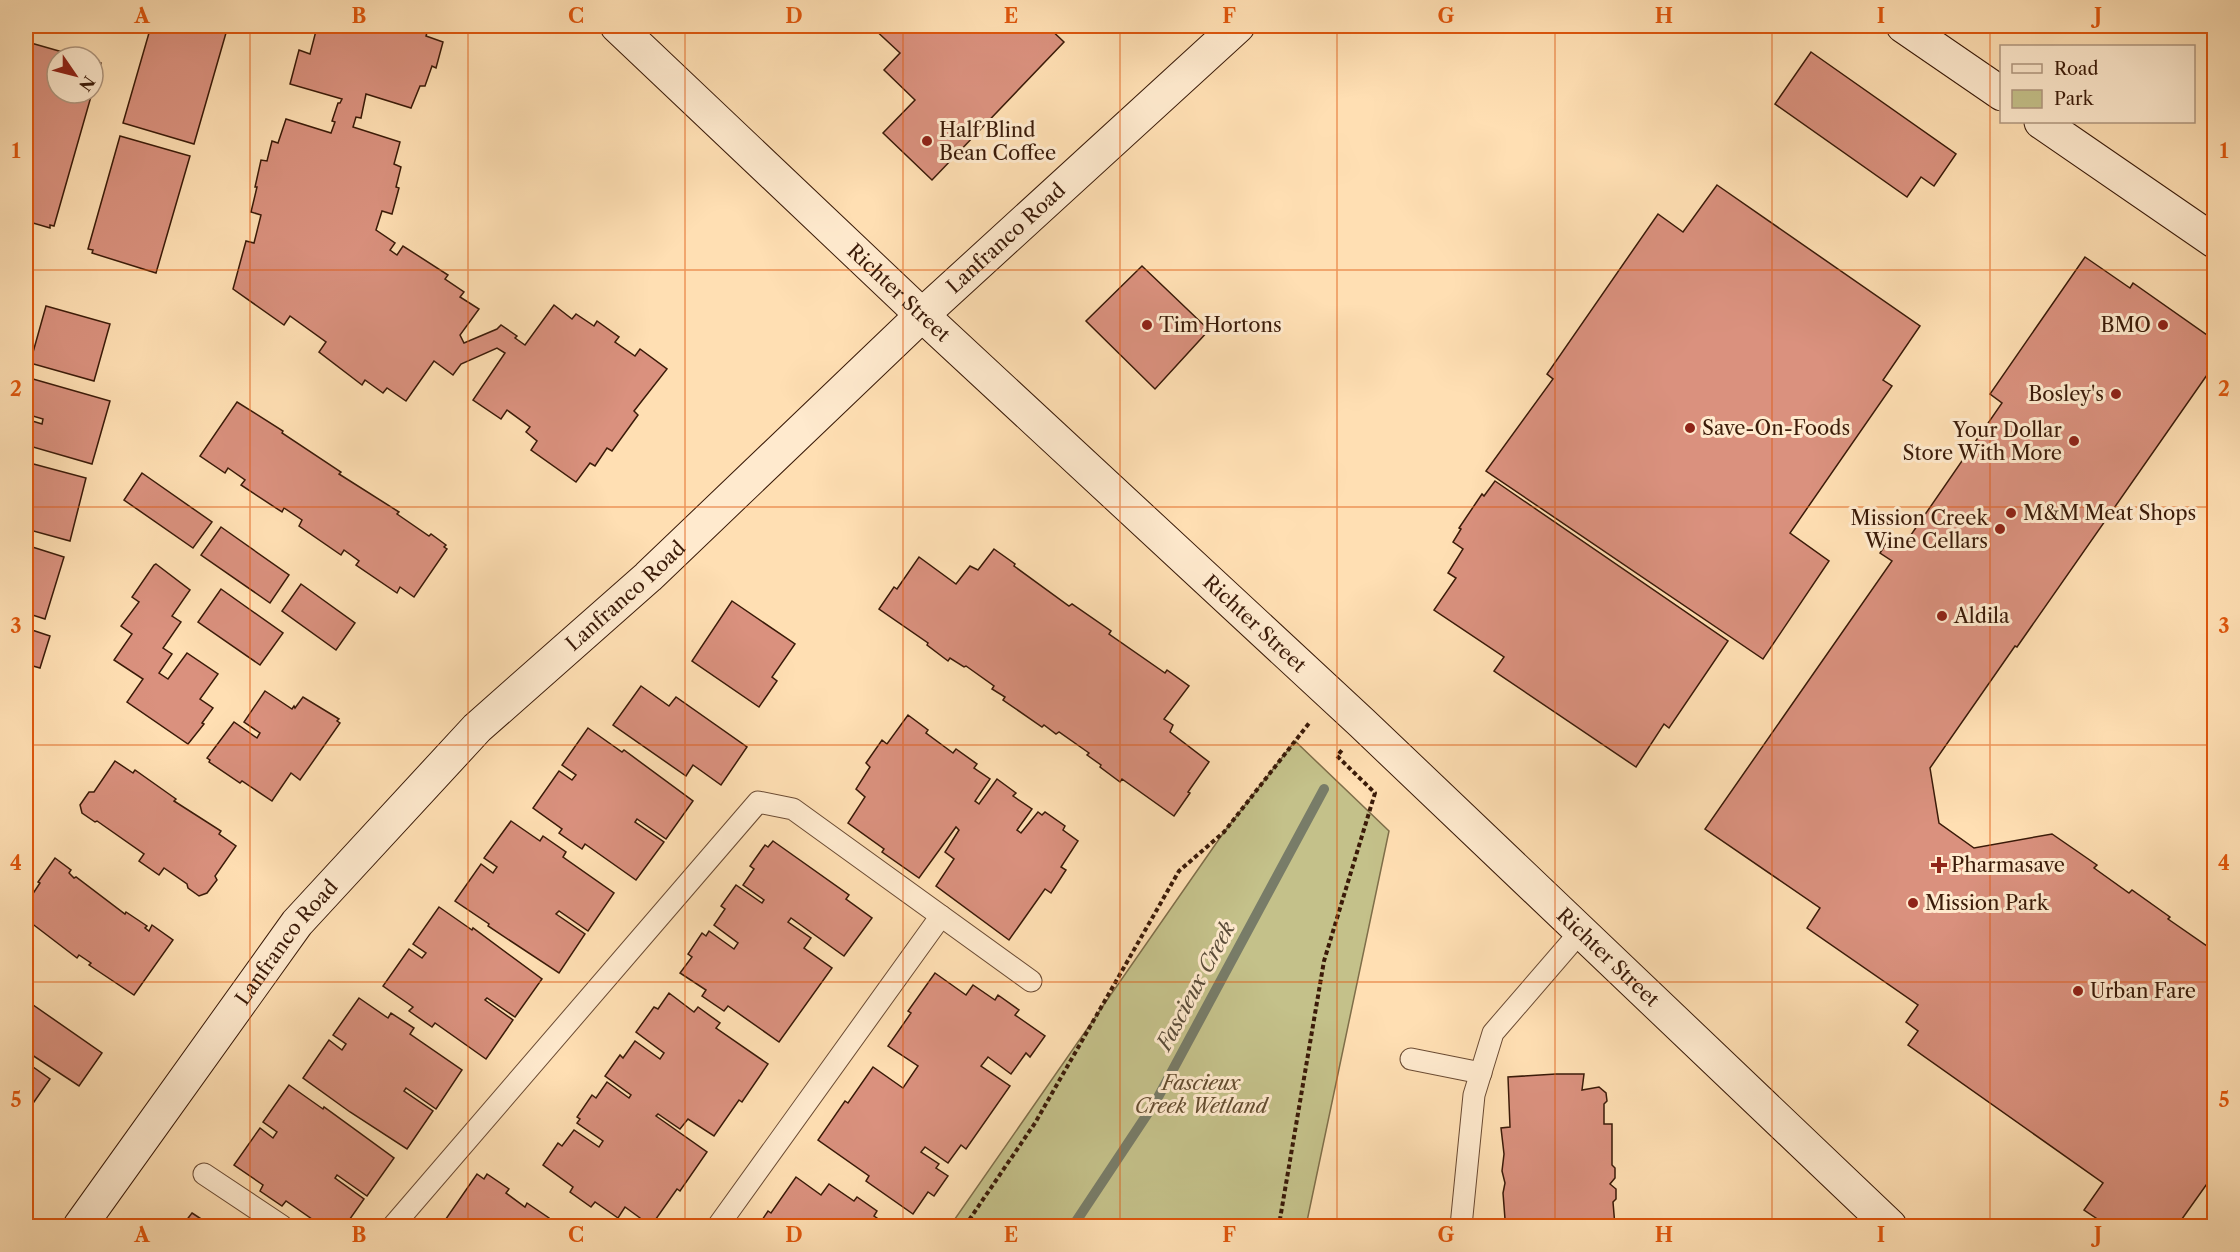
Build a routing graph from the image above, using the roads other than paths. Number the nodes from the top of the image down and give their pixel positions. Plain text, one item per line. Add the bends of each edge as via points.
1 (617, 26) edge
2 (1238, 26) edge
3 (1903, 26) edge
4 (2000, 93) edge
5 (2042, 123) edge
6 (2214, 241) edge
7 (922, 315) junction
8 (941, 916) junction
9 (1581, 931) junction
10 (1031, 981) dead end
11 (1411, 1059) dead end
12 (1480, 1073) junction
13 (204, 1174) dead end
14 (80, 1227) edge
15 (282, 1227) edge
16 (393, 1227) edge
17 (718, 1227) edge
18 (1461, 1227) edge
19 (1890, 1227) edge

1 - 7 street, Richter Street
2 - 7 street, Lanfranco Road
3 - 4 street
5 - 6 street
7 - 9 street, Richter Street
7 - 14 street, Lanfranco Road via 648,577 477,729 297,923
8 - 10 lane
8 - 16 lane via 793,809 758,802
8 - 17 lane
9 - 12 lane via 1493,1033
9 - 19 street, Richter Street
11 - 12 lane
12 - 18 lane via 1473,1095
13 - 15 lane

